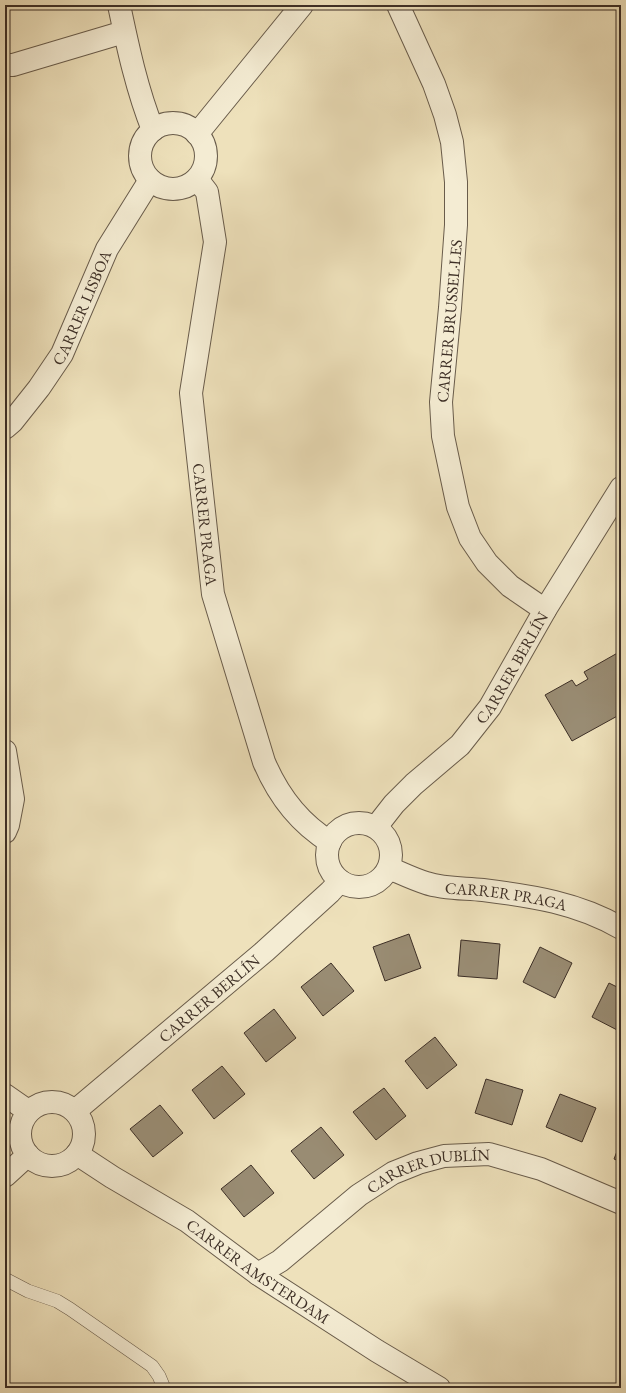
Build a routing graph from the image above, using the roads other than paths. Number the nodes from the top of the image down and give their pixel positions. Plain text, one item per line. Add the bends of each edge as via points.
1 (119, 5) edge
2 (302, 5) edge
3 (398, 5) edge
4 (124, 32) junction
5 (5, 65) edge
6 (153, 130) junction
7 (197, 134) junction
8 (197, 179) junction
9 (150, 180) junction
10 (5, 428) edge
11 (621, 488) edge
12 (545, 610) junction
13 (5, 751) edge
14 (376, 827) junction
15 (5, 832) edge
16 (330, 842) junction
17 (389, 868) junction
18 (340, 881) junction
19 (621, 928) edge
20 (5, 1095) edge
21 (28, 1111) junction
22 (75, 1111) junction
23 (77, 1154) junction
24 (28, 1155) junction
25 (5, 1176) edge
26 (621, 1203) edge
27 (258, 1274) junction
28 (5, 1279) edge
29 (164, 1388) edge
30 (439, 1388) edge

1 - 4 street
2 - 7 street
3 - 12 street, CARRER BRUSSEL·LES via 434,84 452,142 456,182 456,225 441,402 443,436 458,507 470,538 487,563 510,586
4 - 5 street via 14,65
4 - 6 street via 143,104
6 - 7 street via 168,124 179,124 189,127
6 - 9 street via 142,143 140,153 140,164
7 - 8 street via 203,142 206,162
8 - 9 street via 181,189 172,190 162,188
8 - 16 street, CARRER PRAGA via 207,192 215,242 191,393 213,594 264,762 273,783 296,814 319,836
9 - 10 street, CARRER LISBOA via 108,249 62,354 39,388
11 - 12 street, CARRER BERLÍN
12 - 14 street, CARRER BERLÍN via 490,706 476,725 460,745 394,804
13 - 15 street via 13,798
14 - 16 street via 356,823 346,825 337,831
14 - 17 street via 390,843 392,854
16 - 18 street via 327,860 330,870
17 - 18 street via 377,882 367,887 356,888
17 - 19 street, CARRER PRAGA via 436,886 534,896 565,904 596,915
18 - 22 street, CARRER BERLÍN via 265,950
20 - 21 street
21 - 22 street via 37,1105 58,1102
21 - 24 street via 20,1131 21,1142
22 - 23 street via 82,1122 84,1132 83,1143
23 - 24 street via 71,1160 52,1166 41,1164
23 - 27 street, CARRER AMSTERDAM via 187,1221
24 - 25 street
26 - 27 street, CARRER DUBLÍN via 541,1169 489,1154 444,1156 393,1173 370,1187 280,1261
27 - 30 street, CARRER AMSTERDAM
28 - 29 lane via 56,1301 76,1313 152,1366

